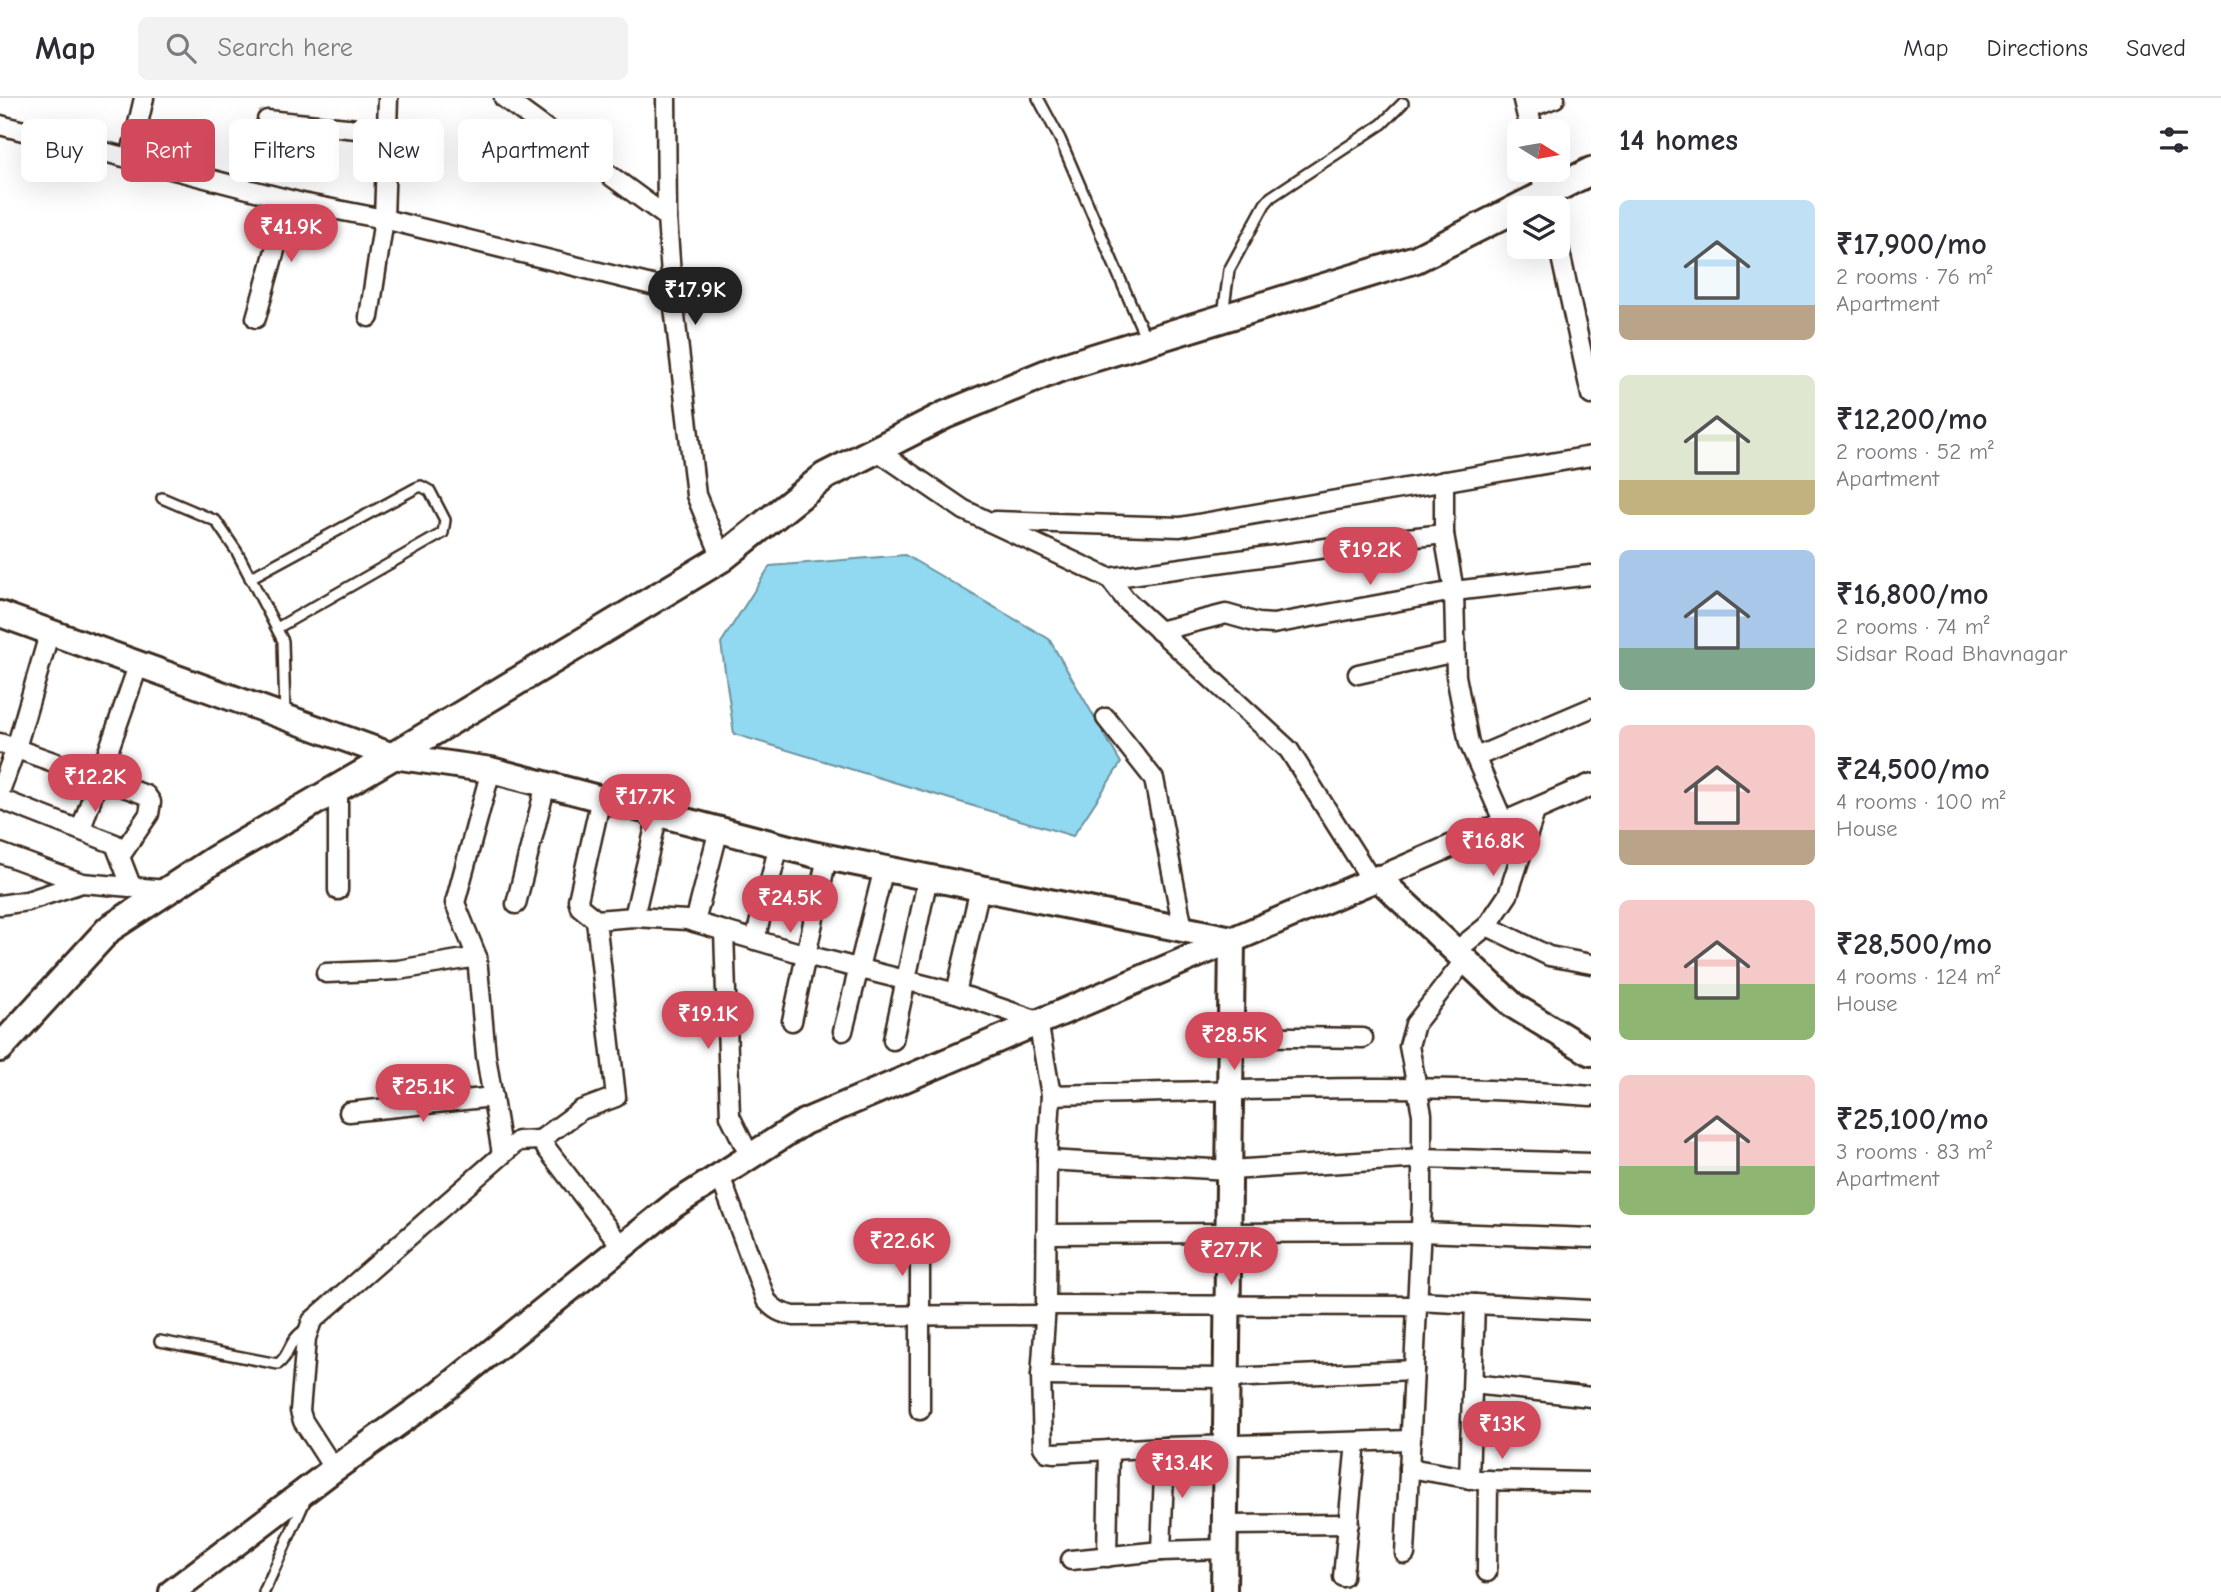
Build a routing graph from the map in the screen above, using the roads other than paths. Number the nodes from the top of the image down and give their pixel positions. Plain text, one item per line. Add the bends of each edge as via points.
1 (144, 98) edge
2 (388, 98) edge
3 (666, 98) edge
4 (1038, 98) edge
5 (1555, 98) edge
6 (510, 100) edge
7 (1403, 103) dead end
8 (1525, 103) edge
9 (139, 119) edge
10 (387, 119) edge
11 (0, 125) edge
12 (121, 157) edge
13 (1591, 171) edge
14 (215, 181) edge
15 (385, 182) edge
16 (1546, 190) edge
17 (289, 200) junction
18 (667, 217) junction
19 (384, 219) junction
20 (1562, 259) edge
21 (672, 290) junction
22 (369, 317) dead end
23 (1223, 317) junction
24 (256, 318) dead end
25 (1147, 341) junction
26 (1591, 396) edge
27 (876, 450) junction
28 (1591, 456) edge
29 (1444, 481) junction
30 (162, 498) dead end
31 (986, 520) junction
32 (1444, 534) junction
33 (722, 558) junction
34 (248, 573) junction
35 (1591, 575) edge
36 (1109, 578) junction
37 (1454, 591) junction
38 (0, 598) edge
39 (0, 614) edge
40 (277, 628) junction
41 (1159, 631) junction
42 (67, 638) junction
43 (1455, 652) junction
44 (138, 666) junction
45 (1358, 674) dead end
46 (1591, 708) edge
47 (285, 717) junction
48 (1106, 718) dead end
49 (8, 745) edge
50 (393, 757) junction
51 (1476, 757) junction
52 (491, 770) junction
53 (99, 778) junction
54 (546, 784) junction
55 (1591, 785) edge
56 (338, 789) junction
57 (0, 791) edge
58 (0, 799) edge
59 (601, 799) junction
60 (1536, 809) junction
61 (658, 814) junction
62 (1504, 823) junction
63 (81, 829) junction
64 (719, 830) junction
65 (779, 845) junction
66 (0, 853) edge
67 (121, 855) junction
68 (827, 857) junction
69 (884, 868) junction
70 (928, 877) junction
71 (1375, 880) junction
72 (82, 883) junction
73 (132, 887) junction
74 (980, 888) junction
75 (167, 890) junction
76 (338, 890) dead end
77 (516, 904) dead end
78 (0, 905) edge
79 (634, 917) junction
80 (596, 920) junction
81 (695, 922) junction
82 (1487, 926) junction
83 (1183, 929) junction
84 (724, 931) junction
85 (1233, 939) junction
86 (754, 940) junction
87 (805, 955) junction
88 (1460, 955) junction
89 (478, 957) junction
90 (1591, 964) edge
91 (859, 969) junction
92 (326, 973) dead end
93 (905, 981) junction
94 (956, 993) junction
95 (792, 1021) dead end
96 (1038, 1021) junction
97 (844, 1031) dead end
98 (1231, 1036) junction
99 (1363, 1038) dead end
100 (893, 1040) dead end
101 (0, 1048) edge
102 (1591, 1053) edge
103 (1418, 1088) junction
104 (1231, 1091) junction
105 (1051, 1095) junction
106 (1591, 1096) edge
107 (493, 1097) junction
108 (349, 1112) dead end
109 (540, 1140) junction
110 (502, 1154) junction
111 (750, 1157) junction
112 (1422, 1158) junction
113 (1047, 1160) junction
114 (1591, 1163) edge
115 (1230, 1170) junction
116 (720, 1176) junction
117 (1229, 1232) junction
118 (1420, 1232) junction
119 (1046, 1234) junction
120 (1591, 1238) edge
121 (920, 1239) dead end
122 (622, 1247) junction
123 (1417, 1304) junction
124 (1475, 1304) junction
125 (1228, 1306) junction
126 (1045, 1310) junction
127 (1591, 1310) edge
128 (922, 1315) junction
129 (308, 1328) junction
130 (160, 1341) dead end
131 (1414, 1370) junction
132 (1041, 1376) junction
133 (1227, 1378) junction
134 (1473, 1384) junction
135 (1591, 1397) edge
136 (920, 1410) dead end
137 (1411, 1440) junction
138 (1356, 1442) junction
139 (1165, 1447) junction
140 (1227, 1447) junction
141 (1109, 1450) junction
142 (1409, 1468) junction
143 (334, 1469) junction
144 (1469, 1479) junction
145 (1489, 1480) junction
146 (1591, 1482) edge
147 (311, 1487) junction
148 (1349, 1524) junction
149 (1226, 1537) junction
150 (1161, 1551) junction
151 (1405, 1554) dead end
152 (1107, 1557) junction
153 (1071, 1560) dead end
154 (1487, 1572) dead end
155 (1343, 1577) dead end
156 (172, 1592) edge
157 (264, 1592) edge
158 (1224, 1592) edge

1 - 9 street
2 - 10 street
3 - 18 street
4 - 25 lane
5 - 8 street
6 - 18 street
7 - 23 lane via 1382,124 1265,204 1228,270
11 - 12 street
13 - 16 main road
14 - 17 street
15 - 19 street
16 - 23 main road via 1416,259
17 - 19 street
17 - 24 street
18 - 21 street
19 - 21 street
19 - 22 street
20 - 26 street
21 - 33 street via 696,495
23 - 25 main road
25 - 27 main road via 1057,369 945,415
27 - 31 street
27 - 33 main road via 825,476
28 - 29 street
29 - 31 street via 1180,527
29 - 32 street
30 - 34 lane via 216,521
31 - 36 street
32 - 36 street
32 - 37 street
33 - 50 main road
34 - 40 lane
34 - 40 lane via 416,488 430,491 445,520 443,533
35 - 37 street
36 - 41 street
37 - 41 street via 1273,624 1226,614
37 - 43 street
38 - 39 street
39 - 42 main road
40 - 47 lane via 285,648
41 - 71 street via 1289,750
42 - 44 main road
42 - 49 street
43 - 45 street
43 - 51 street via 1469,743
44 - 47 main road
44 - 53 street
46 - 51 street
47 - 50 main road
48 - 83 street via 1154,779
49 - 53 street
49 - 57 street
50 - 52 main road
50 - 56 main road
51 - 62 street
52 - 54 main road
52 - 89 street via 455,903
53 - 63 street
53 - 67 street via 146,795 151,802 149,814
54 - 59 main road
54 - 77 street
55 - 60 street
56 - 75 main road
56 - 76 street
58 - 63 street
59 - 61 main road
59 - 80 street via 578,900
60 - 62 street
60 - 82 street via 1508,895
61 - 64 main road
61 - 79 street
62 - 71 street
63 - 67 street via 115,844
64 - 65 main road
64 - 81 street
65 - 68 main road
65 - 86 street
66 - 72 street
67 - 73 street
68 - 69 main road
68 - 87 street
69 - 70 main road
69 - 91 street
70 - 74 main road
70 - 93 street
71 - 85 main road
71 - 88 main road
72 - 73 street
72 - 78 street
73 - 75 street
74 - 83 main road
74 - 94 street
75 - 101 main road via 109,929
79 - 80 street
79 - 81 street
80 - 109 street via 616,1097 581,1111
81 - 84 street
82 - 88 street
82 - 90 street via 1549,956
83 - 85 main road
84 - 86 street
84 - 111 street via 730,1116
85 - 96 main road
85 - 98 main road
86 - 87 street
87 - 91 street
87 - 95 street
88 - 102 main road via 1514,1006
88 - 103 street via 1415,1024 1409,1046
89 - 92 street via 398,970
89 - 107 street
91 - 93 street
91 - 97 street
93 - 94 street
93 - 100 street
94 - 96 street
96 - 105 street
96 - 111 main road via 804,1122
98 - 99 street
98 - 104 main road
103 - 104 street
103 - 106 street
103 - 112 street
104 - 105 street
104 - 115 main road
105 - 113 street
107 - 108 street
107 - 110 street
109 - 110 street via 518,1141
109 - 122 street
110 - 129 street
111 - 116 main road
112 - 114 street
112 - 115 street
112 - 118 street
113 - 115 street
113 - 119 street
115 - 117 main road
116 - 122 main road via 674,1205
116 - 128 street via 773,1309 794,1316
117 - 118 street
117 - 119 street
117 - 125 main road
118 - 120 street
118 - 123 street
119 - 126 street
121 - 128 street
122 - 143 main road via 439,1394
123 - 124 street
123 - 125 street
123 - 131 street
124 - 127 street
124 - 134 street
125 - 126 street
125 - 133 main road
126 - 128 street
126 - 132 street
128 - 136 street
129 - 130 lane via 293,1339 278,1364
129 - 143 street via 301,1416
131 - 133 street
131 - 137 street
132 - 133 street
132 - 141 street via 1043,1447 1047,1452
133 - 140 main road
134 - 135 street
134 - 144 street
137 - 138 street
137 - 142 street
138 - 140 street
138 - 148 street
139 - 140 street
139 - 141 street
139 - 150 street
140 - 149 main road
141 - 152 street
142 - 144 street
142 - 151 street
143 - 147 main road
144 - 145 street
145 - 146 street
145 - 154 street
147 - 156 main road
147 - 157 lane
148 - 149 street
148 - 155 street
149 - 150 street
149 - 158 main road
150 - 152 street
152 - 153 street

